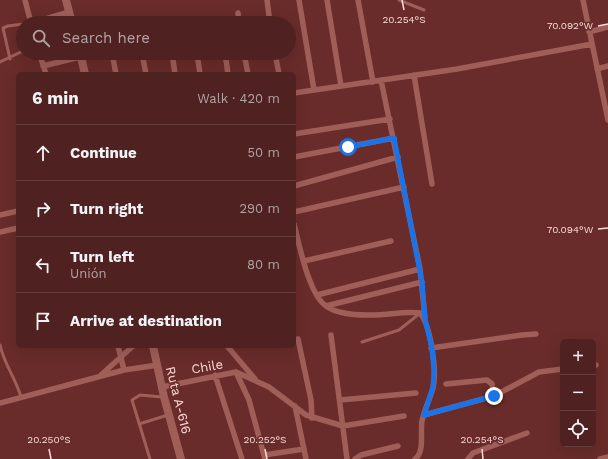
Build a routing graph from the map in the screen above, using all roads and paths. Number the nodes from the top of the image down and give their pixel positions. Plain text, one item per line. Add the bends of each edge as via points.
1 (25, 0) edge
2 (66, 0) edge
3 (266, 0) edge
4 (299, 0) edge
5 (327, 0) edge
6 (358, 0) edge
7 (399, 0) edge
8 (583, 0) edge
9 (424, 10) dead end
10 (69, 12) junction
11 (238, 13) dead end
12 (30, 16) edge
13 (56, 16) edge
14 (70, 16) edge
15 (238, 16) edge
16 (269, 16) edge
17 (16, 25) edge
18 (608, 27) edge
19 (589, 32) junction
20 (592, 44) junction
21 (16, 55) edge
22 (10, 59) junction
23 (41, 60) edge
24 (63, 60) edge
25 (81, 60) edge
26 (113, 60) edge
27 (143, 60) edge
28 (173, 60) edge
29 (198, 60) edge
30 (226, 60) edge
31 (245, 60) edge
32 (277, 60) edge
33 (0, 62) edge
34 (43, 66) junction
35 (608, 66) edge
36 (598, 69) junction
37 (45, 72) edge
38 (84, 72) edge
39 (116, 72) edge
40 (146, 72) edge
41 (174, 72) edge
42 (200, 72) edge
43 (228, 72) edge
44 (248, 72) edge
45 (279, 72) edge
46 (414, 75) junction
47 (381, 80) junction
48 (373, 82) junction
49 (341, 86) junction
50 (314, 90) junction
51 (296, 93) edge
52 (390, 119) junction
53 (608, 120) edge
54 (296, 134) edge
55 (394, 138) junction
56 (296, 157) edge
57 (398, 158) junction
58 (432, 184) dead end
59 (296, 185) edge
60 (404, 187) junction
61 (16, 211) edge
62 (296, 212) edge
63 (0, 215) edge
64 (16, 228) edge
65 (296, 231) edge
66 (0, 232) edge
67 (391, 241) dead end
68 (304, 261) junction
69 (420, 269) junction
70 (422, 282) junction
71 (316, 295) junction
72 (326, 306) junction
73 (420, 313) junction
74 (425, 319) junction
75 (330, 334) dead end
76 (536, 334) dead end
77 (298, 339) dead end
78 (362, 342) dead end
79 (0, 345) edge
80 (118, 348) edge
81 (131, 348) edge
82 (155, 348) edge
83 (229, 348) edge
84 (432, 348) junction
85 (121, 358) junction
86 (158, 365) junction
87 (560, 369) edge
88 (124, 370) junction
89 (236, 372) junction
90 (215, 375) junction
91 (100, 377) junction
92 (256, 380) junction
93 (446, 384) dead end
94 (162, 387) junction
95 (416, 393) dead end
96 (494, 396) junction
97 (164, 397) junction
98 (21, 398) junction
99 (340, 400) junction
100 (0, 403) edge
101 (295, 406) junction
102 (169, 415) junction
103 (424, 415) junction
104 (404, 416) dead end
105 (312, 418) junction
106 (139, 424) junction
107 (343, 426) junction
108 (527, 433) dead end
109 (398, 446) dead end
110 (304, 449) junction
111 (265, 457) edge
112 (608, 457) edge
113 (418, 458) edge
114 (150, 459) edge
115 (181, 459) edge
116 (242, 459) edge
117 (306, 459) edge
118 (347, 459) edge
119 (355, 459) edge
120 (468, 459) edge
121 (600, 459) edge

1 - 12 street
2 - 10 main road
3 - 16 street
4 - 50 street
5 - 49 street
6 - 48 street
7 - 9 lane
8 - 19 street
10 - 13 street
10 - 14 main road
11 - 15 street
17 - 22 lane via 3,28
18 - 19 street
19 - 20 street
20 - 36 street
20 - 46 street
21 - 22 lane
22 - 33 lane
23 - 34 street
24 - 34 street
25 - 38 main road
26 - 39 street
27 - 40 street
28 - 41 street
29 - 42 street
30 - 43 street
31 - 44 street
32 - 45 street
34 - 37 street
35 - 36 street
36 - 53 street
46 - 47 street
46 - 58 street
47 - 48 street
47 - 52 street
48 - 49 street
49 - 50 street
50 - 51 street
52 - 54 street
52 - 55 street
55 - 56 street
55 - 57 street
57 - 59 street
57 - 60 street
60 - 62 street
60 - 69 street
61 - 63 street
64 - 66 street
65 - 68 street
67 - 68 street
68 - 71 street
69 - 70 street
69 - 71 street
70 - 72 street
70 - 74 street
71 - 72 street
72 - 73 street via 342,313
73 - 74 street
73 - 78 lane via 404,327
74 - 84 street
75 - 99 street
76 - 84 street
77 - 105 street via 311,400
79 - 98 lane
80 - 85 street
81 - 85 street
82 - 86 main road, Ruta A-616
83 - 92 street
84 - 103 street via 433,387
85 - 88 street
85 - 91 street
86 - 88 street
86 - 94 main road, Ruta A-616
87 - 96 street via 539,372
88 - 91 street
89 - 90 street, Chile
89 - 92 street, Chile
89 - 111 street via 249,400
90 - 94 street, Chile
90 - 116 street
91 - 98 street
92 - 101 street, Chile
93 - 96 street via 487,380 492,384
94 - 97 main road, Ruta A-616
95 - 99 street
96 - 103 street
97 - 102 main road, Ruta A-616
97 - 106 lane via 140,394 132,400
98 - 100 street
99 - 107 street
101 - 105 street, Chile
101 - 110 street
102 - 106 lane
102 - 115 main road, Ruta A-616
103 - 113 street
104 - 107 street
105 - 107 street, Chile
106 - 114 lane
107 - 118 street
108 - 120 street via 474,453
109 - 119 street via 360,454
110 - 111 street
110 - 117 street
112 - 121 street

